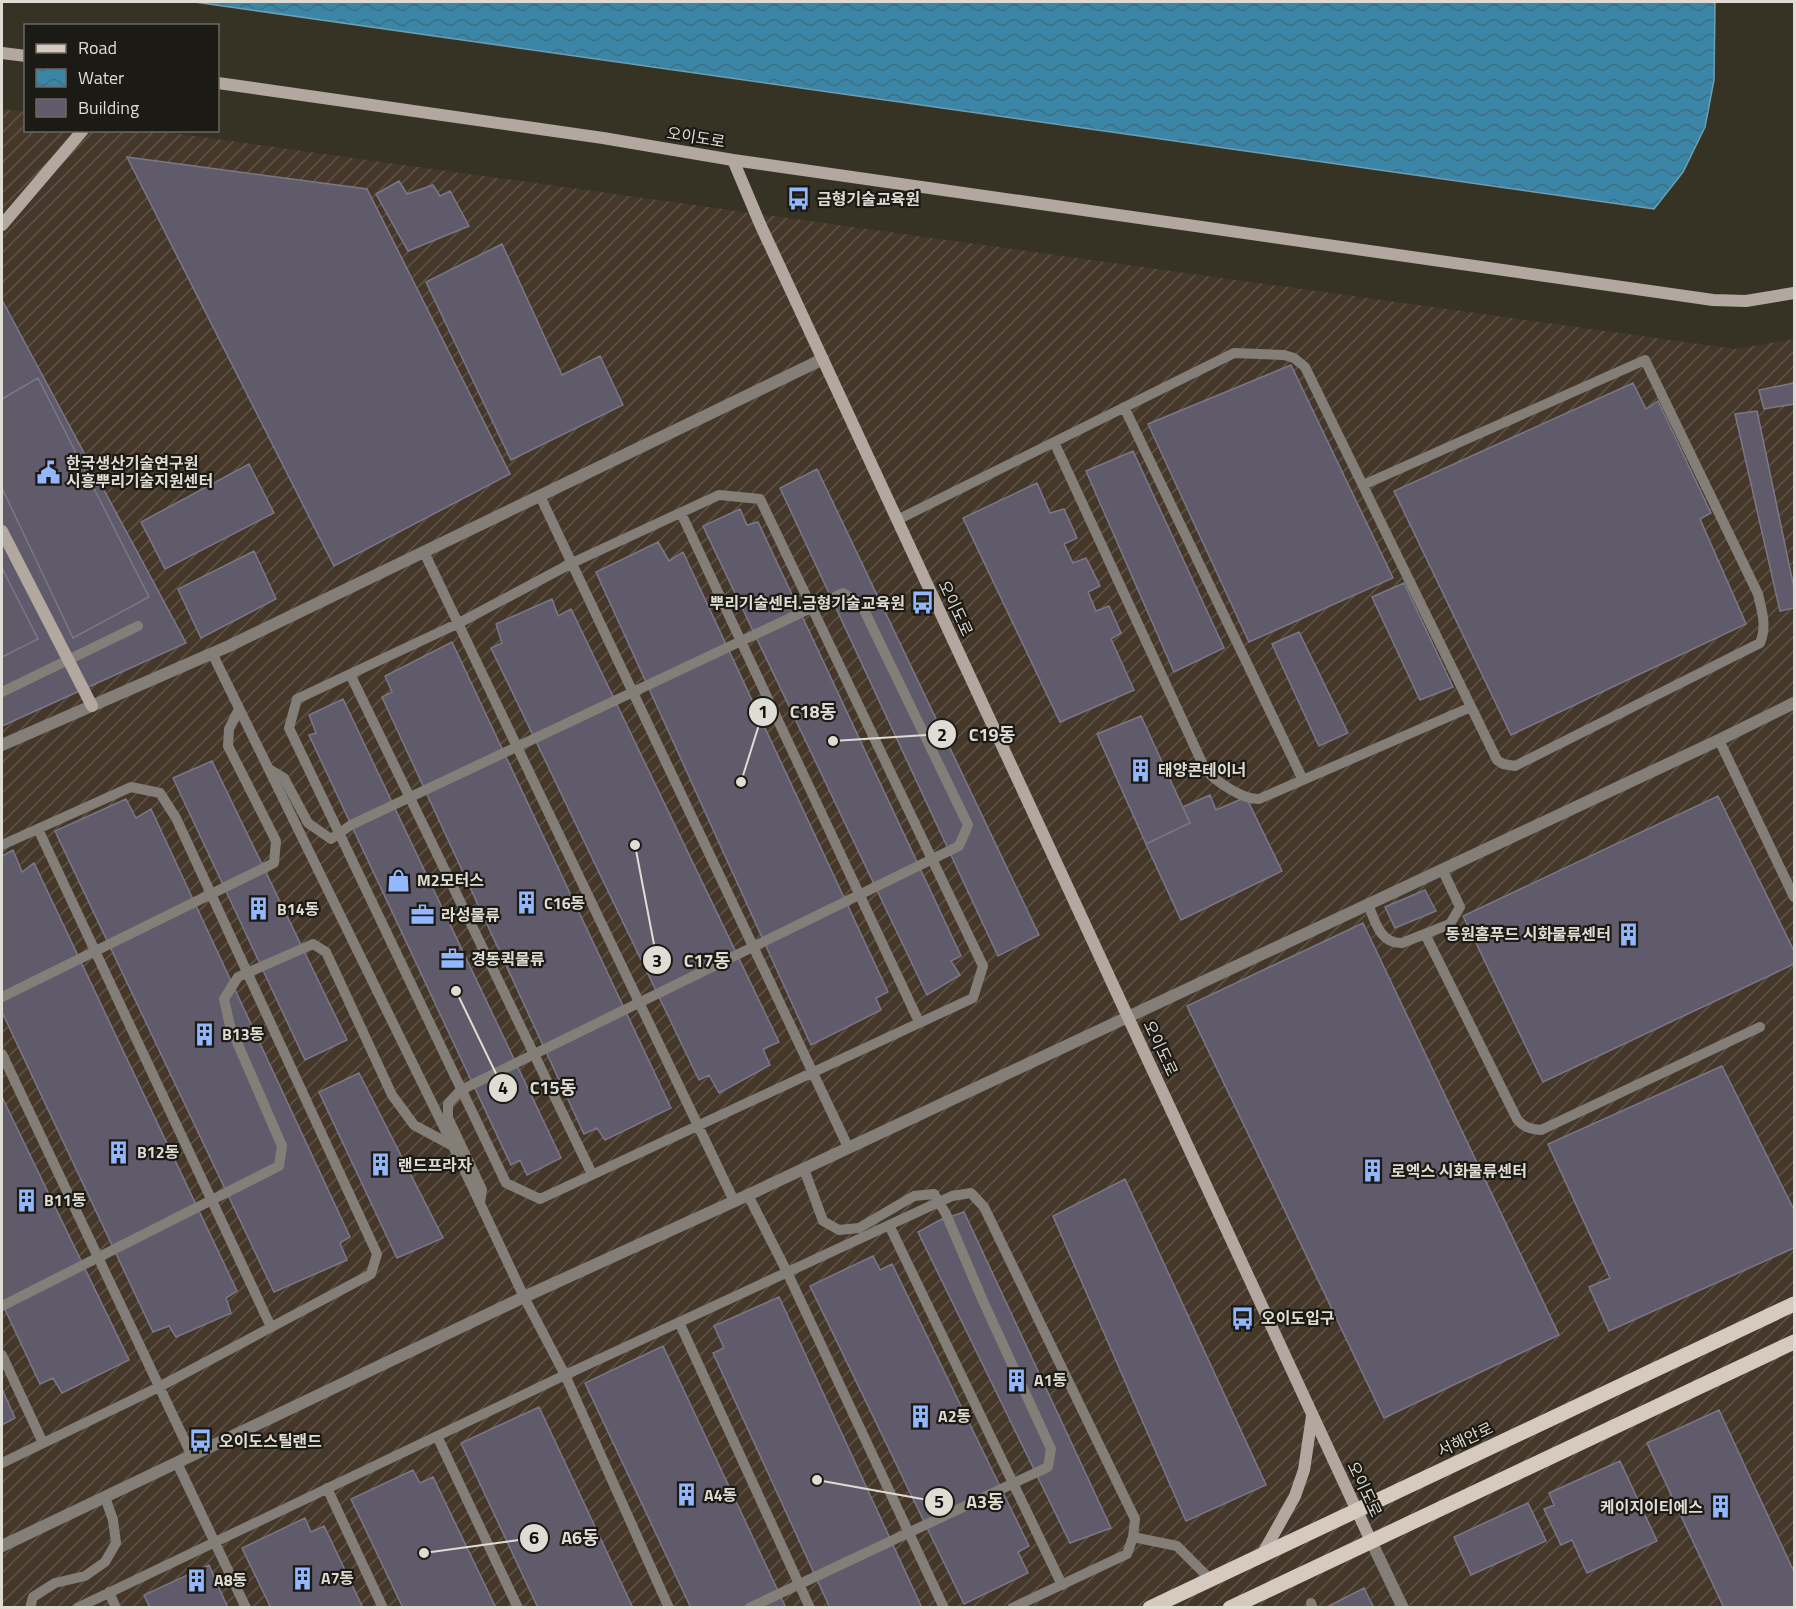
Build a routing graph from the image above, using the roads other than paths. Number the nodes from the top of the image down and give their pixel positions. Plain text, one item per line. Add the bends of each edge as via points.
1 (2, 53) edge
2 (24, 56) edge
3 (219, 83) edge
4 (81, 132) edge
5 (733, 160) junction
6 (2, 225) edge
7 (1794, 293) edge
8 (823, 359) junction
9 (1124, 407) junction
10 (1054, 442) junction
11 (1363, 485) junction
12 (540, 496) junction
13 (681, 513) junction
14 (897, 520) junction
15 (2, 531) edge
16 (424, 552) junction
17 (572, 563) junction
18 (459, 623) junction
19 (138, 626) dead end
20 (212, 653) junction
21 (68, 660) junction
22 (350, 674) junction
23 (2, 692) edge
24 (1794, 703) edge
25 (92, 706) junction
26 (1471, 707) junction
27 (239, 709) junction
28 (1719, 740) junction
29 (2, 745) edge
30 (269, 769) junction
31 (1303, 780) junction
32 (38, 829) junction
33 (2, 845) edge
34 (1442, 869) junction
35 (1794, 897) edge
36 (1368, 904) junction
37 (1425, 934) junction
38 (2, 997) edge
39 (1128, 1016) junction
40 (919, 1022) junction
41 (1760, 1027) dead end
42 (2, 1054) edge
43 (813, 1072) junction
44 (698, 1124) junction
45 (453, 1146) junction
46 (848, 1147) junction
47 (804, 1168) junction
48 (592, 1174) junction
49 (748, 1195) junction
50 (734, 1201) junction
51 (480, 1203) junction
52 (889, 1225) junction
53 (787, 1272) junction
54 (524, 1297) junction
55 (1794, 1304) edge
56 (2, 1306) edge
57 (679, 1322) junction
58 (271, 1327) junction
59 (1794, 1342) edge
60 (2, 1355) edge
61 (565, 1375) junction
62 (159, 1387) junction
63 (1312, 1414) junction
64 (437, 1436) junction
65 (43, 1443) junction
66 (192, 1456) junction
67 (2, 1463) edge
68 (177, 1464) junction
69 (327, 1488) junction
70 (105, 1497) junction
71 (1357, 1510) junction
72 (1133, 1537) junction
73 (1371, 1541) junction
74 (215, 1542) junction
75 (2, 1546) edge
76 (1262, 1555) junction
77 (1210, 1579) junction
78 (1062, 1585) junction
79 (109, 1592) junction
80 (30, 1608) edge
81 (77, 1608) edge
82 (116, 1608) edge
83 (246, 1608) edge
84 (383, 1608) edge
85 (518, 1608) edge
86 (669, 1608) edge
87 (748, 1608) edge
88 (810, 1608) edge
89 (945, 1608) edge
90 (1012, 1608) edge
91 (1150, 1608) edge
92 (1230, 1608) edge
93 (1403, 1608) edge

1 - 2 main road
3 - 5 main road, 오이도로
4 - 6 main road
5 - 7 main road via 1713,300 1746,301
5 - 8 main road, 오이도로
8 - 12 street
8 - 14 main road, 오이도로
9 - 10 lane
9 - 11 lane via 1234,353 1294,358 1305,367
9 - 31 lane
10 - 14 lane
10 - 31 lane via 1205,769 1212,778 1254,800
11 - 26 lane
11 - 26 lane via 1645,360 1758,594 1764,634 1760,643 1515,766 1497,760
12 - 16 street
12 - 17 lane
13 - 17 lane
13 - 40 lane
13 - 40 lane via 719,495 760,499 983,966 973,998
14 - 39 main road, 오이도로
15 - 21 main road
16 - 18 lane
16 - 20 street
17 - 18 lane
17 - 43 lane
18 - 22 lane
18 - 44 lane
19 - 21 lane
20 - 25 street
20 - 27 lane
21 - 23 lane
21 - 25 main road
22 - 48 lane
22 - 48 lane via 297,699 289,728 506,1183 540,1199
24 - 28 street
25 - 29 street
26 - 31 lane
27 - 30 lane
27 - 38 lane, bridge via 229,729 228,746 276,841 274,863
28 - 34 street
28 - 35 lane
30 - 45 lane
30 - 51 lane, bridge via 284,778 308,823 331,839 351,825 843,592 862,606 968,825 959,846 460,1090 448,1104 448,1118 482,1190
32 - 33 lane
32 - 58 lane
32 - 58 lane via 131,787 160,793 176,818 377,1254 371,1274
34 - 36 street
34 - 37 lane via 1460,907 1450,924
36 - 37 lane via 1383,937 1389,941 1402,943
36 - 39 street
37 - 41 lane via 1517,1119 1531,1130 1541,1130
39 - 46 street
39 - 63 main road, 오이도로
40 - 43 lane
42 - 62 lane
43 - 44 lane
43 - 46 lane
44 - 48 lane
44 - 50 lane
45 - 51 lane
45 - 56 lane, bridge via 414,1125 392,1095 326,952 313,944 238,977 224,999 230,1026 282,1146 279,1166
46 - 47 street
47 - 49 street
47 - 87 lane, bridge via 823,1221 839,1230 860,1228 915,1196 934,1194 1051,1449 1048,1467
49 - 50 street
49 - 53 lane
50 - 54 street
51 - 54 lane
52 - 53 lane
52 - 72 lane via 952,1196 971,1193 984,1207 1127,1501 1135,1519
52 - 78 lane
53 - 57 lane
53 - 89 lane
54 - 61 lane
54 - 66 street
55 - 71 main road, 서해안로
57 - 61 lane
57 - 88 lane
58 - 62 lane
59 - 73 main road
60 - 65 lane
61 - 64 lane
61 - 86 lane
62 - 65 lane
62 - 66 lane
63 - 71 main road, 오이도로
63 - 76 main road via 1304,1470 1295,1496
64 - 69 lane
64 - 85 lane
65 - 67 lane
66 - 68 street
68 - 70 street
68 - 74 lane
69 - 74 lane
69 - 84 lane
70 - 75 street
70 - 80 lane via 116,1543 105,1562 85,1576 55,1582 33,1597
71 - 73 main road, 오이도로
71 - 76 main road, 서해안로
72 - 77 lane via 1178,1546
72 - 78 lane via 1127,1554
73 - 92 main road
73 - 93 street
74 - 79 lane
74 - 83 lane
76 - 77 main road, 서해안로
77 - 91 main road, 서해안로
78 - 90 lane
79 - 81 lane
79 - 82 lane

